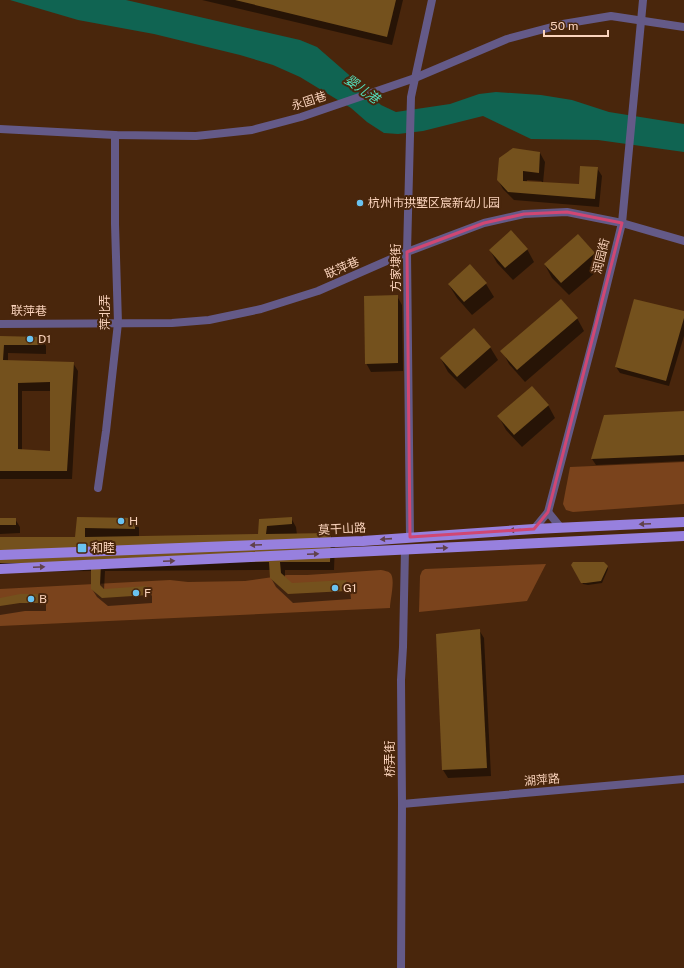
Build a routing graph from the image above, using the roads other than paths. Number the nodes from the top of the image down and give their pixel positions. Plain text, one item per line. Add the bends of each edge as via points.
1 (432, 0) edge
2 (643, 0) edge
3 (640, 21) junction
4 (684, 27) edge
5 (415, 78) junction
6 (0, 129) edge
7 (115, 135) junction
8 (622, 223) junction
9 (684, 240) edge
10 (407, 252) junction
11 (118, 323) junction
12 (0, 324) edge
13 (98, 488) dead end
14 (548, 512) junction
15 (684, 522) edge
16 (561, 528) junction
17 (534, 529) junction
18 (684, 536) edge
19 (410, 537) junction
20 (405, 549) junction
21 (0, 555) edge
22 (0, 569) edge
23 (684, 779) edge
24 (402, 804) junction
25 (401, 968) edge

1 - 5 street, 方家埭街
2 - 3 street, 润园街
3 - 4 street, 永固巷
3 - 5 street, 永固巷 via 611,16 563,24 507,39
3 - 8 street, 润园街
5 - 7 street, 永固巷 via 301,117 252,130 196,136
5 - 10 street, 方家埭街 via 411,97
6 - 7 street, 永固巷
7 - 11 street, 萍北弄
8 - 9 street, 联萍巷
8 - 10 street, 联萍巷 via 567,212 524,214 484,223
8 - 14 street, 润园街
10 - 11 street, 联萍巷 via 318,291 261,310 210,320
10 - 19 street, 方家埭街
11 - 12 street, 联萍巷
11 - 13 street, 萍北弄
14 - 16 street
14 - 17 street, 润园街
15 -> 16 main road, 莫干山路
16 - 17 main road, 莫干山路
17 -> 19 main road, 莫干山路
20 -> 18 main road, 莫干山路
19 -> 21 main road, 莫干山路
22 -> 20 main road, 莫干山路
20 - 24 street, 桥弄街 via 401,680
23 - 24 street, 湖萍路
24 - 25 street, 桥弄街

